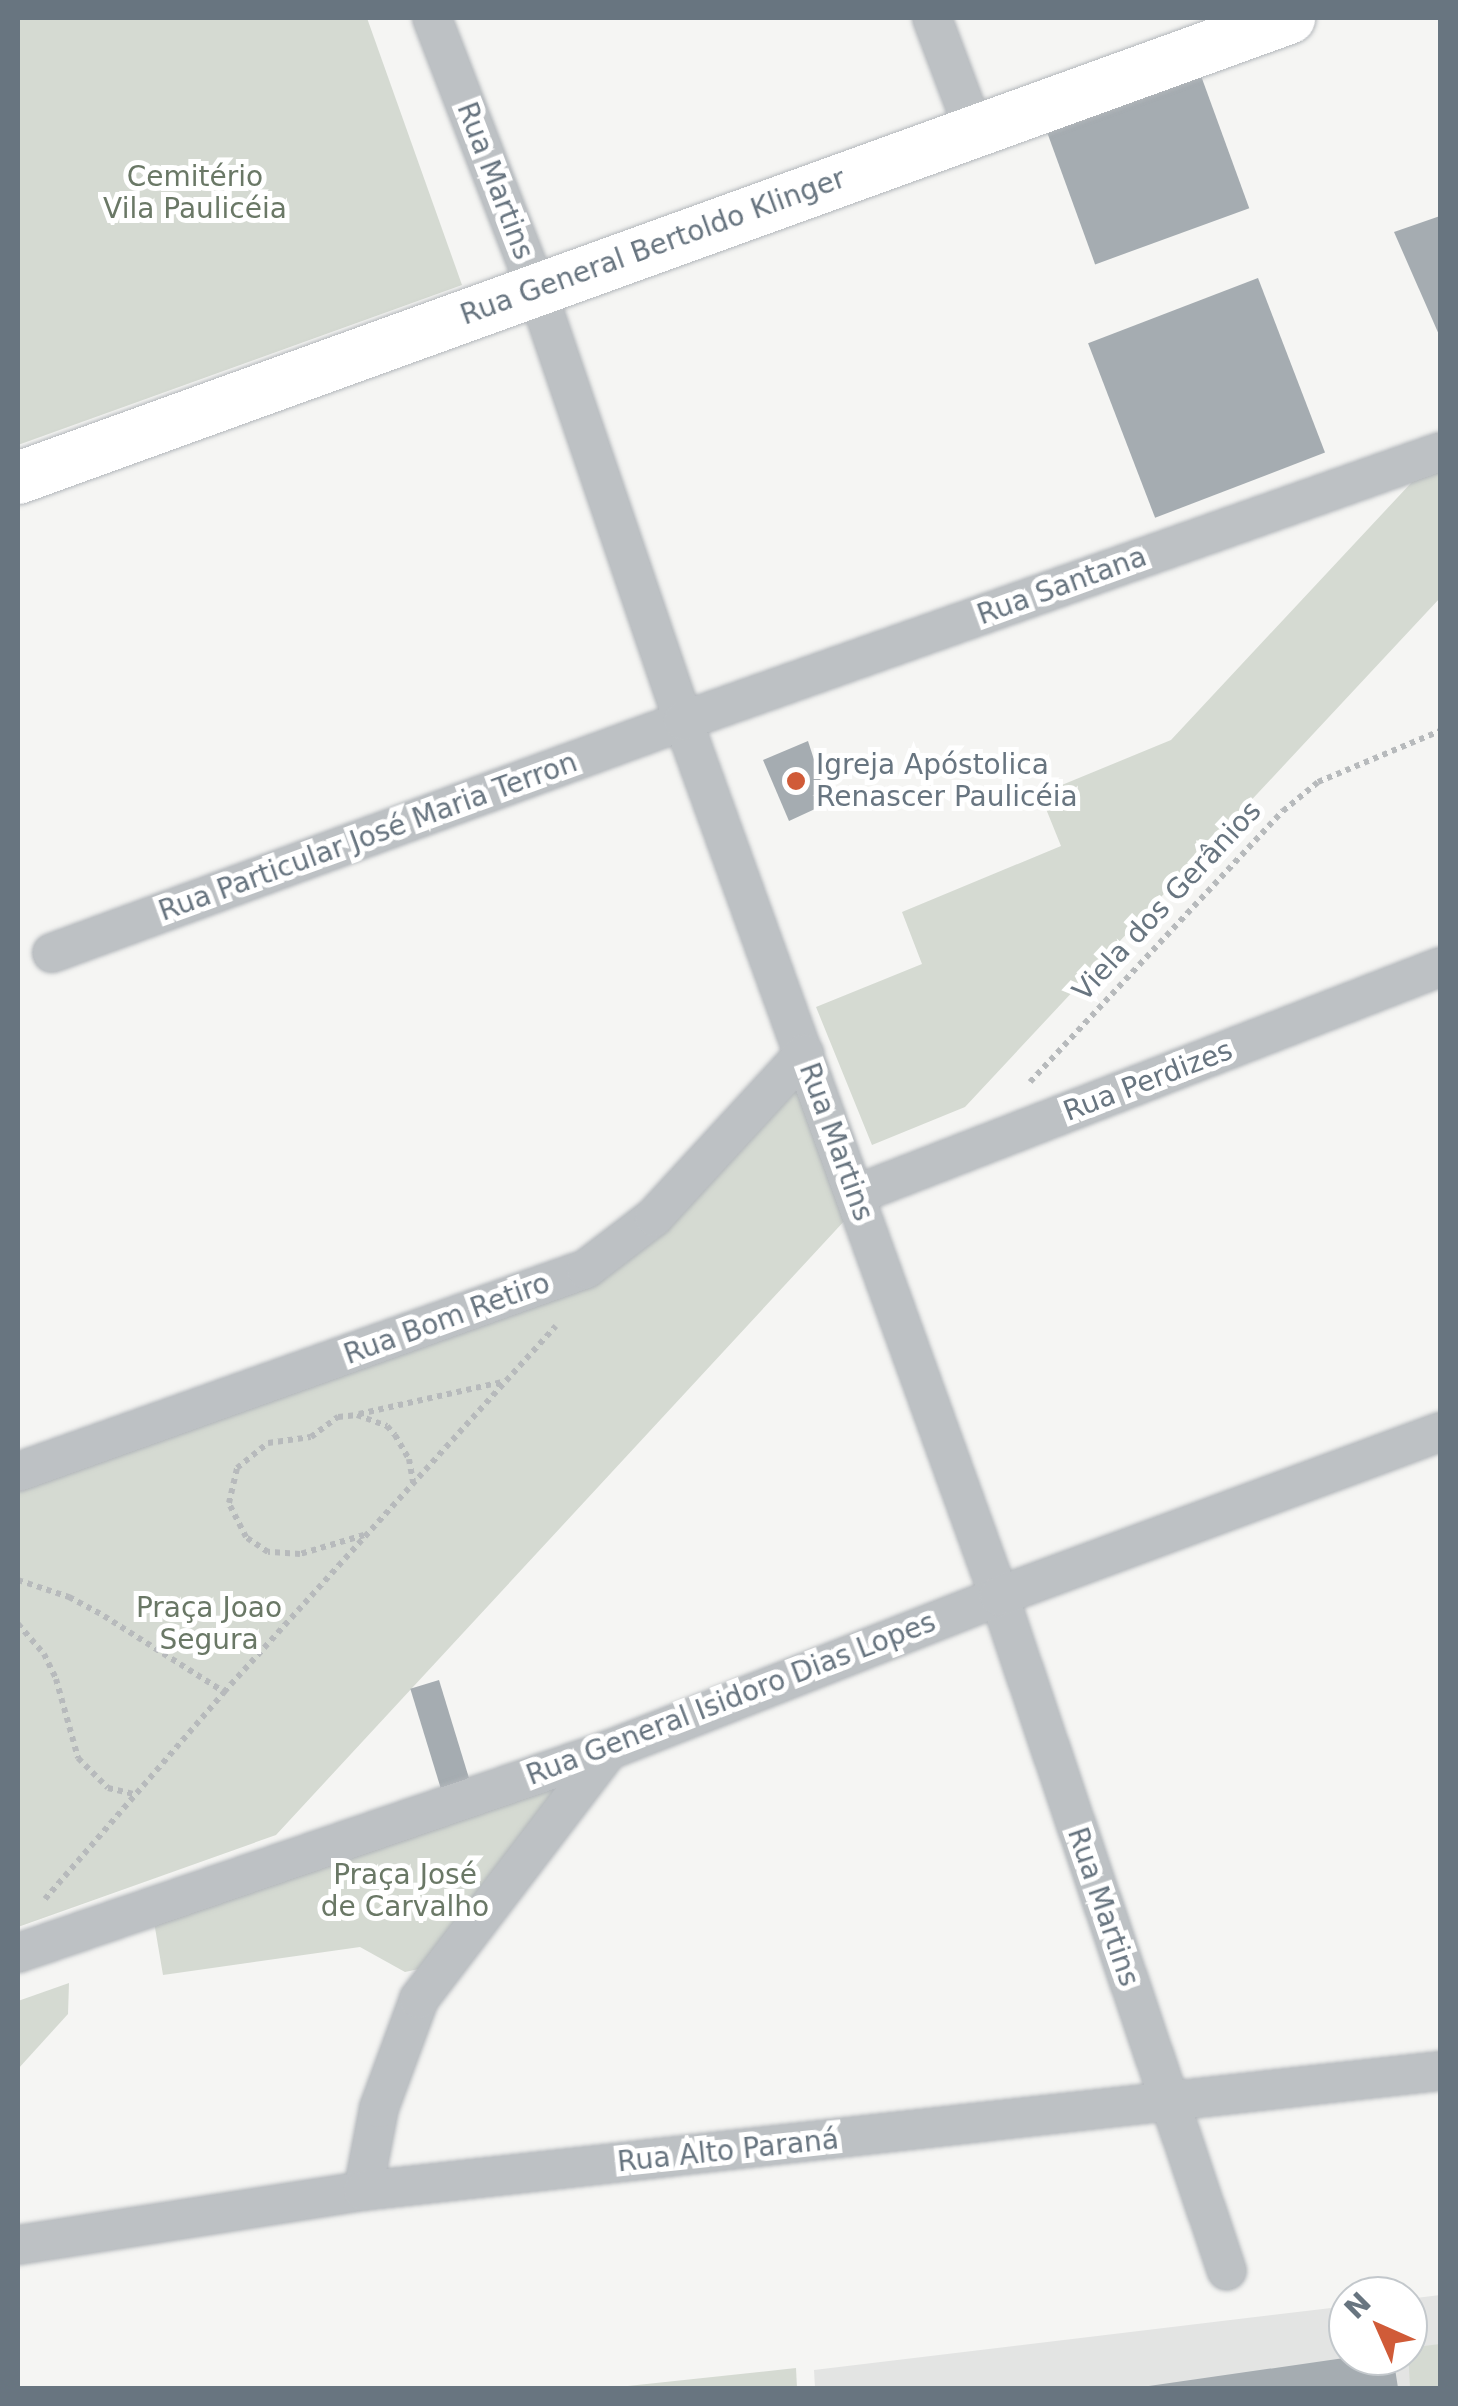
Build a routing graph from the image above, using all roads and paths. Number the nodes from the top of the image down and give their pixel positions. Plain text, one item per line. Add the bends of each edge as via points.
1 (432, 18) edge
2 (932, 18) edge
3 (1289, 18) edge
4 (974, 130) junction
5 (536, 288) junction
6 (1440, 452) edge
7 (18, 478) edge
8 (683, 720) junction
9 (1440, 732) edge
10 (52, 952) dead end
11 (1440, 968) edge
12 (804, 1054) junction
13 (1017, 1096) dead end
14 (855, 1194) junction
15 (567, 1313) dead end
16 (505, 1382) junction
17 (357, 1415) junction
18 (1439, 1439) edge
19 (18, 1472) edge
20 (413, 1484) junction
21 (366, 1534) junction
22 (18, 1580) edge
23 (999, 1596) junction
24 (18, 1624) edge
25 (224, 1692) junction
26 (609, 1750) junction
27 (136, 1794) junction
28 (41, 1904) dead end
29 (18, 1954) edge
30 (1440, 2071) edge
31 (1168, 2098) junction
32 (363, 2191) junction
33 (18, 2245) edge
34 (1226, 2272) dead end

1 - 5 street, Rua Martins
2 - 4 street
3 - 4 street, Rua General Bertoldo Klinger
4 - 5 street, Rua General Bertoldo Klinger
5 - 7 street, Rua General Bertoldo Klinger
5 - 8 street, Rua Martins
6 - 8 street, Rua Santana
8 - 10 street, Rua Particular José Maria Terron
8 - 12 street, Rua Martins
9 - 13 path, Viela dos Gerânios via 1318,782 1282,811
11 - 14 street, Rua Perdizes
12 - 14 street, Rua Martins
12 - 19 street, Rua Bom Retiro via 654,1217 586,1269
14 - 23 street, Rua Martins
15 - 16 path
16 - 17 path
16 - 20 path
17 - 20 path via 395,1435
17 - 21 path via 338,1417 311,1437 253,1451 236,1468 230,1503 246,1537 282,1556
18 - 23 street, Rua General Isidoro Dias Lopes
20 - 21 path
21 - 25 path
22 - 25 path via 104,1616
23 - 26 street, Rua General Isidoro Dias Lopes
23 - 31 street, Rua Martins
24 - 27 path via 56,1679 78,1758 108,1788
25 - 27 path
26 - 29 street, Rua General Isidoro Dias Lopes
26 - 32 street via 419,1999 379,2108
27 - 28 path
30 - 31 street, Rua Alto Paraná
31 - 32 street, Rua Alto Paraná
31 - 34 street, Rua Martins
32 - 33 street, Rua Alto Paraná

